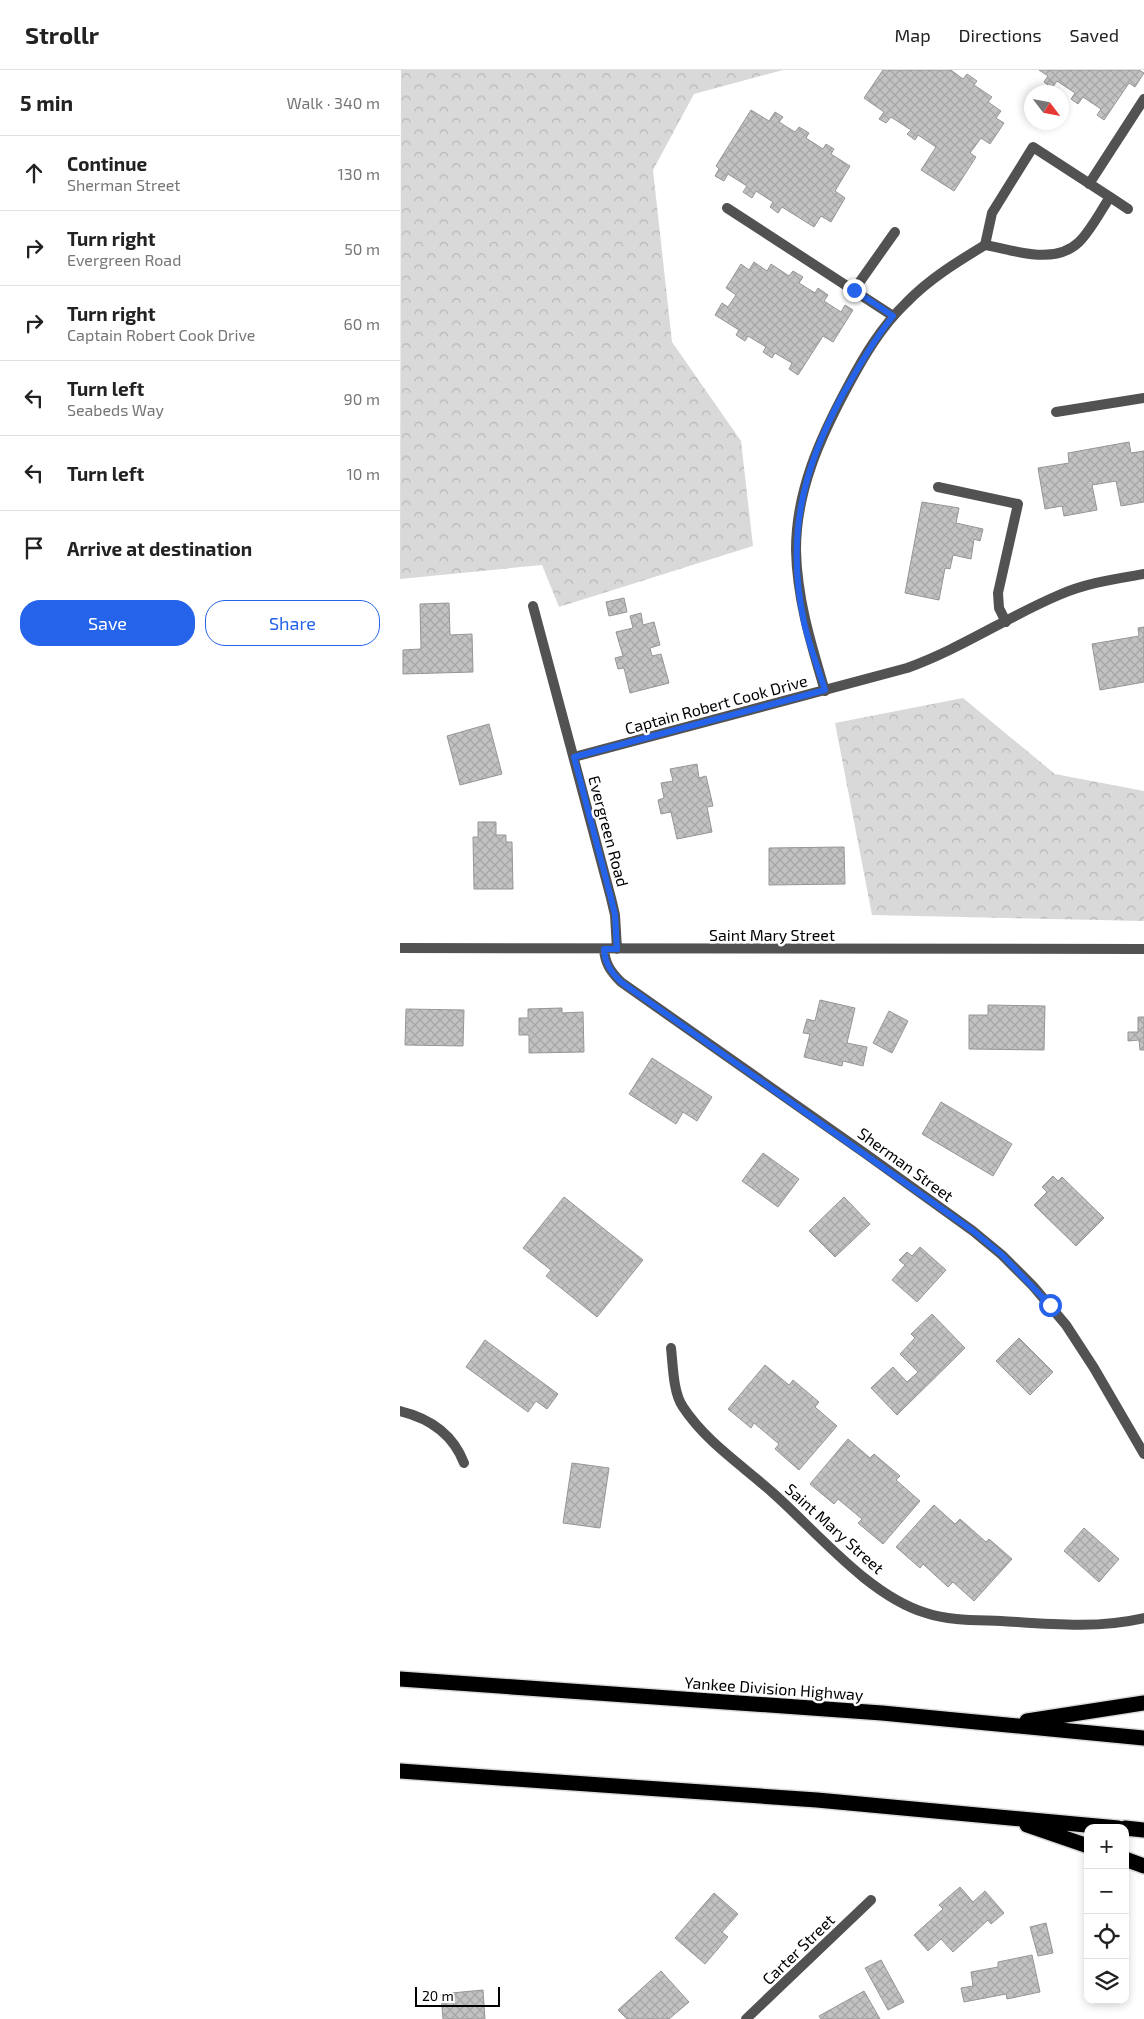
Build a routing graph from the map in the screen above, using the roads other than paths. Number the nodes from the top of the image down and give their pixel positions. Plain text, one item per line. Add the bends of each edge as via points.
1 (1144, 99) edge
2 (1089, 184) junction
3 (1110, 197) junction
4 (726, 208) dead end
5 (1128, 209) dead end
6 (894, 232) dead end
7 (985, 245) junction
8 (854, 290) junction
9 (893, 316) junction
10 (1144, 398) edge
11 (1056, 412) dead end
12 (938, 487) dead end
13 (1144, 574) edge
14 (533, 606) dead end
15 (1006, 622) junction
16 (825, 690) junction
17 (574, 757) junction
18 (400, 948) edge
19 (604, 949) junction
20 (617, 949) junction
21 (1144, 949) edge
22 (672, 1348) dead end
23 (400, 1411) edge
24 (1144, 1454) edge
25 (464, 1463) dead end
26 (1144, 1618) edge
27 (400, 1679) edge
28 (1144, 1703) edge
29 (1006, 1725) junction
30 (1144, 1738) edge
31 (400, 1770) edge
32 (1004, 1817) junction
33 (1084, 1825) edge
34 (1129, 1828) edge
35 (1144, 1830) edge
36 (1084, 1845) edge
37 (1129, 1860) edge
38 (1144, 1866) edge
39 (871, 1900) dead end
40 (746, 2019) edge

1 - 2 street
2 - 3 street
2 - 7 street via 1032,147 992,212
3 - 5 street
3 - 7 street via 1080,241 1064,252 1044,256
4 - 8 street
6 - 8 street
7 - 9 street via 932,280
8 - 9 street
9 - 16 street via 862,360 826,428 810,466 800,507 796,550 800,598
10 - 11 street
12 - 15 street via 1018,504 998,594 999,608
13 - 15 street, Captain Robert Cook Drive via 1079,588
14 - 17 street, Evergreen Road
15 - 16 street, Captain Robert Cook Drive via 929,660
16 - 17 street, Captain Robert Cook Drive
17 - 20 street, Evergreen Road via 615,915
18 - 19 street, Saint Mary Street
19 - 20 street, Saint Mary Street
19 - 24 street, Sherman Street via 609,968 621,982 873,1159 1002,1255 1066,1325
20 - 21 street, Saint Mary Street
22 - 26 street, Saint Mary Street via 674,1381 681,1406 708,1438 774,1493 850,1566 898,1600 927,1614 956,1618 1099,1626
23 - 25 street via 432,1423 443,1431 452,1440
27 - 29 highway, Yankee Division Highway
28 - 29 highway
29 - 30 highway, Yankee Division Highway
31 - 32 highway
32 - 33 highway
32 - 36 highway
34 - 35 highway
37 - 38 highway
39 - 40 street, Carter Street

